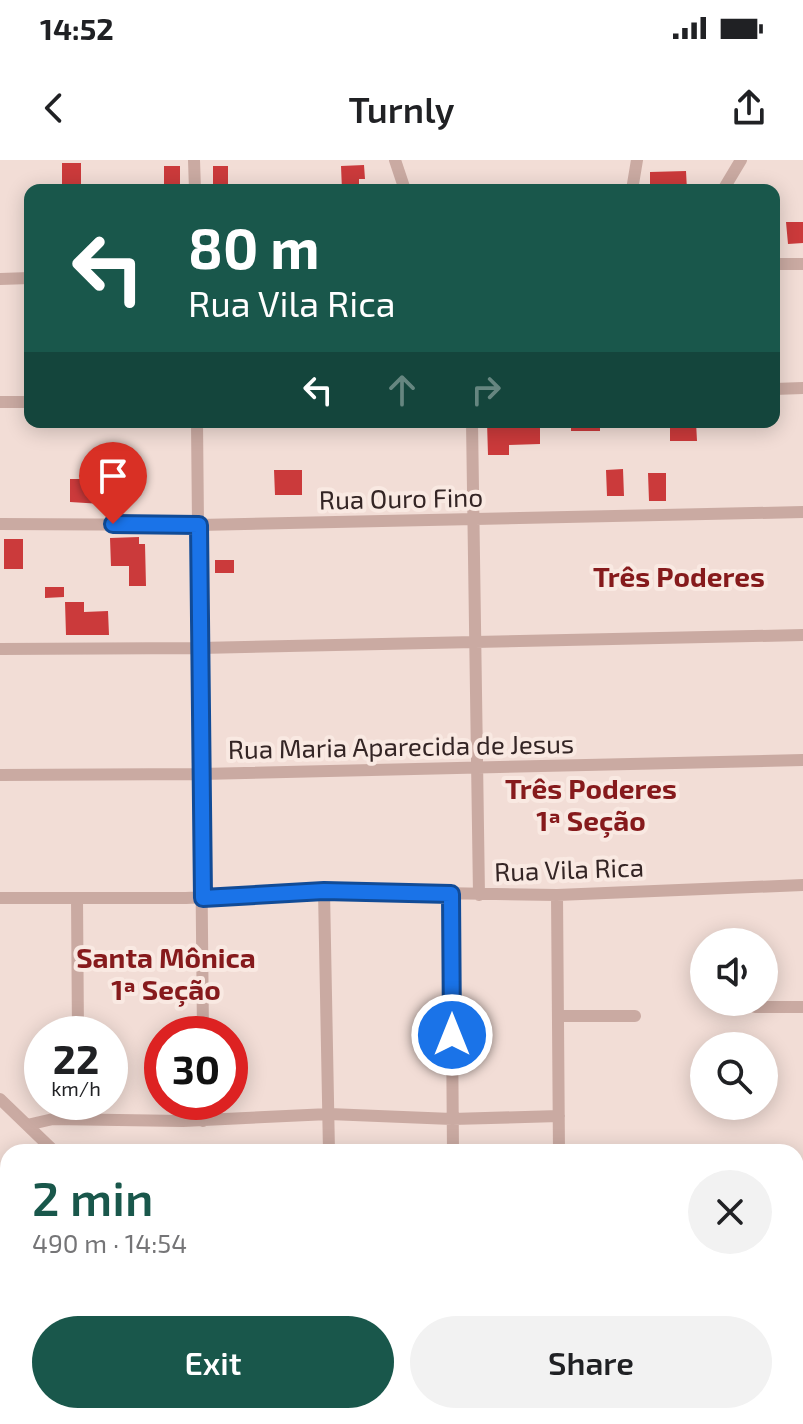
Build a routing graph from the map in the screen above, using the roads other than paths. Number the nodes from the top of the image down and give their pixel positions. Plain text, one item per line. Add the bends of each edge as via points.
1 (194, 160) edge
2 (395, 160) edge
3 (637, 160) edge
4 (741, 160) edge
5 (195, 184) edge
6 (403, 184) edge
7 (633, 184) edge
8 (727, 184) edge
9 (780, 264) edge
10 (803, 264) edge
11 (24, 278) edge
12 (0, 279) edge
13 (803, 388) edge
14 (780, 389) edge
15 (0, 402) edge
16 (24, 402) edge
17 (197, 428) edge
18 (472, 428) edge
19 (803, 512) edge
20 (472, 519) junction
21 (0, 524) edge
22 (199, 525) junction
23 (803, 635) edge
24 (474, 642) junction
25 (200, 648) junction
26 (0, 649) edge
27 (803, 760) edge
28 (476, 767) junction
29 (201, 774) junction
30 (0, 775) edge
31 (803, 885) edge
32 (324, 891) junction
33 (451, 894) junction
34 (479, 895) junction
35 (557, 895) junction
36 (0, 898) edge
37 (77, 898) junction
38 (203, 898) junction
39 (778, 1007) edge
40 (803, 1007) edge
41 (78, 1016) edge
42 (203, 1016) edge
43 (558, 1016) junction
44 (635, 1016) dead end
45 (0, 1099) edge
46 (329, 1114) junction
47 (559, 1116) junction
48 (452, 1119) junction
49 (49, 1120) edge
50 (128, 1120) edge
51 (203, 1121) joint
52 (27, 1125) junction
53 (47, 1144) edge
54 (329, 1144) edge
55 (453, 1144) edge
56 (559, 1144) edge

1 - 5 street
2 - 6 street
3 - 7 street
4 - 8 street
9 - 10 street
11 - 12 street
13 - 14 street
15 - 16 street
17 - 22 street
18 - 20 street
19 - 20 street, Rua Ouro Fino
20 - 22 street, Rua Ouro Fino
20 - 24 street
21 - 22 street, Rua Ouro Fino
22 - 25 street
23 - 24 street
24 - 25 street
24 - 28 street
25 - 26 street
25 - 29 street
27 - 28 street, Rua Maria Aparecida de Jesus
28 - 29 street, Rua Maria Aparecida de Jesus
28 - 34 street
29 - 30 street, Rua Maria Aparecida de Jesus
29 - 38 street
31 - 35 street, Rua Vila Rica
32 - 33 street, Rua Vila Rica
32 - 38 street, Rua Vila Rica
32 - 46 street
33 - 34 street, Rua Vila Rica
33 - 48 street
34 - 35 street, Rua Vila Rica
35 - 43 street
36 - 37 street, Rua Vila Rica
37 - 38 street, Rua Vila Rica
37 - 41 street
38 - 42 street
39 - 40 street
43 - 44 street
43 - 47 street
45 - 52 street
46 - 48 street
46 - 51 street
46 - 54 street
47 - 48 street
47 - 56 street
48 - 55 street
49 - 52 street
50 - 51 street
52 - 53 street

